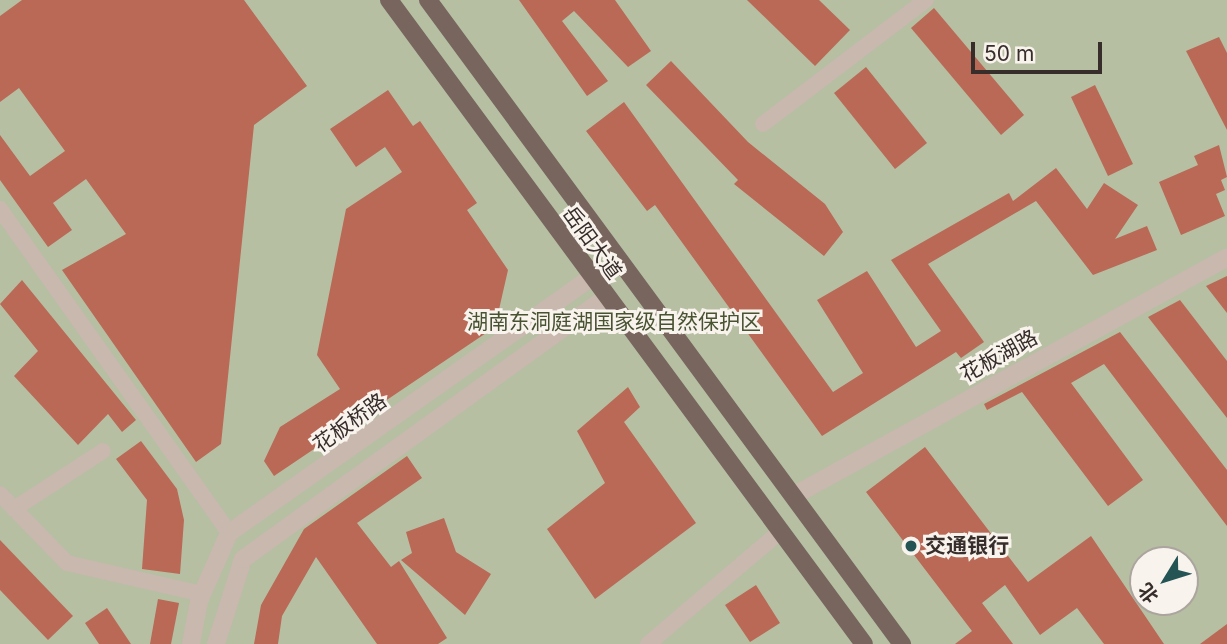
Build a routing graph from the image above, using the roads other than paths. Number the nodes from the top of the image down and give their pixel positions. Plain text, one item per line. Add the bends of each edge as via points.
1 (389, 0) edge
2 (428, 0) edge
3 (926, 0) edge
4 (762, 124) dead end
5 (0, 209) edge
6 (1227, 257) edge
7 (590, 278) junction
8 (604, 299) junction
9 (103, 451) dead end
10 (0, 494) edge
11 (793, 496) junction
12 (14, 509) junction
13 (781, 531) junction
14 (229, 533) junction
15 (202, 594) junction
16 (191, 644) edge
17 (216, 644) edge
18 (648, 644) edge
19 (864, 644) edge
20 (902, 644) edge

1 - 7 main road, 岳阳大道
2 - 11 main road, 岳阳大道
3 - 4 street
5 - 14 street
6 - 11 street, 花板湖路
7 - 8 main road, 岳阳大道
7 - 14 street, 花板桥路
8 - 13 main road, 岳阳大道
8 - 17 street via 243,559
9 - 12 street
10 - 12 street
11 - 20 main road, 岳阳大道
12 - 15 street via 67,563
13 - 18 street
13 - 19 main road, 岳阳大道
14 - 15 street
15 - 16 street

